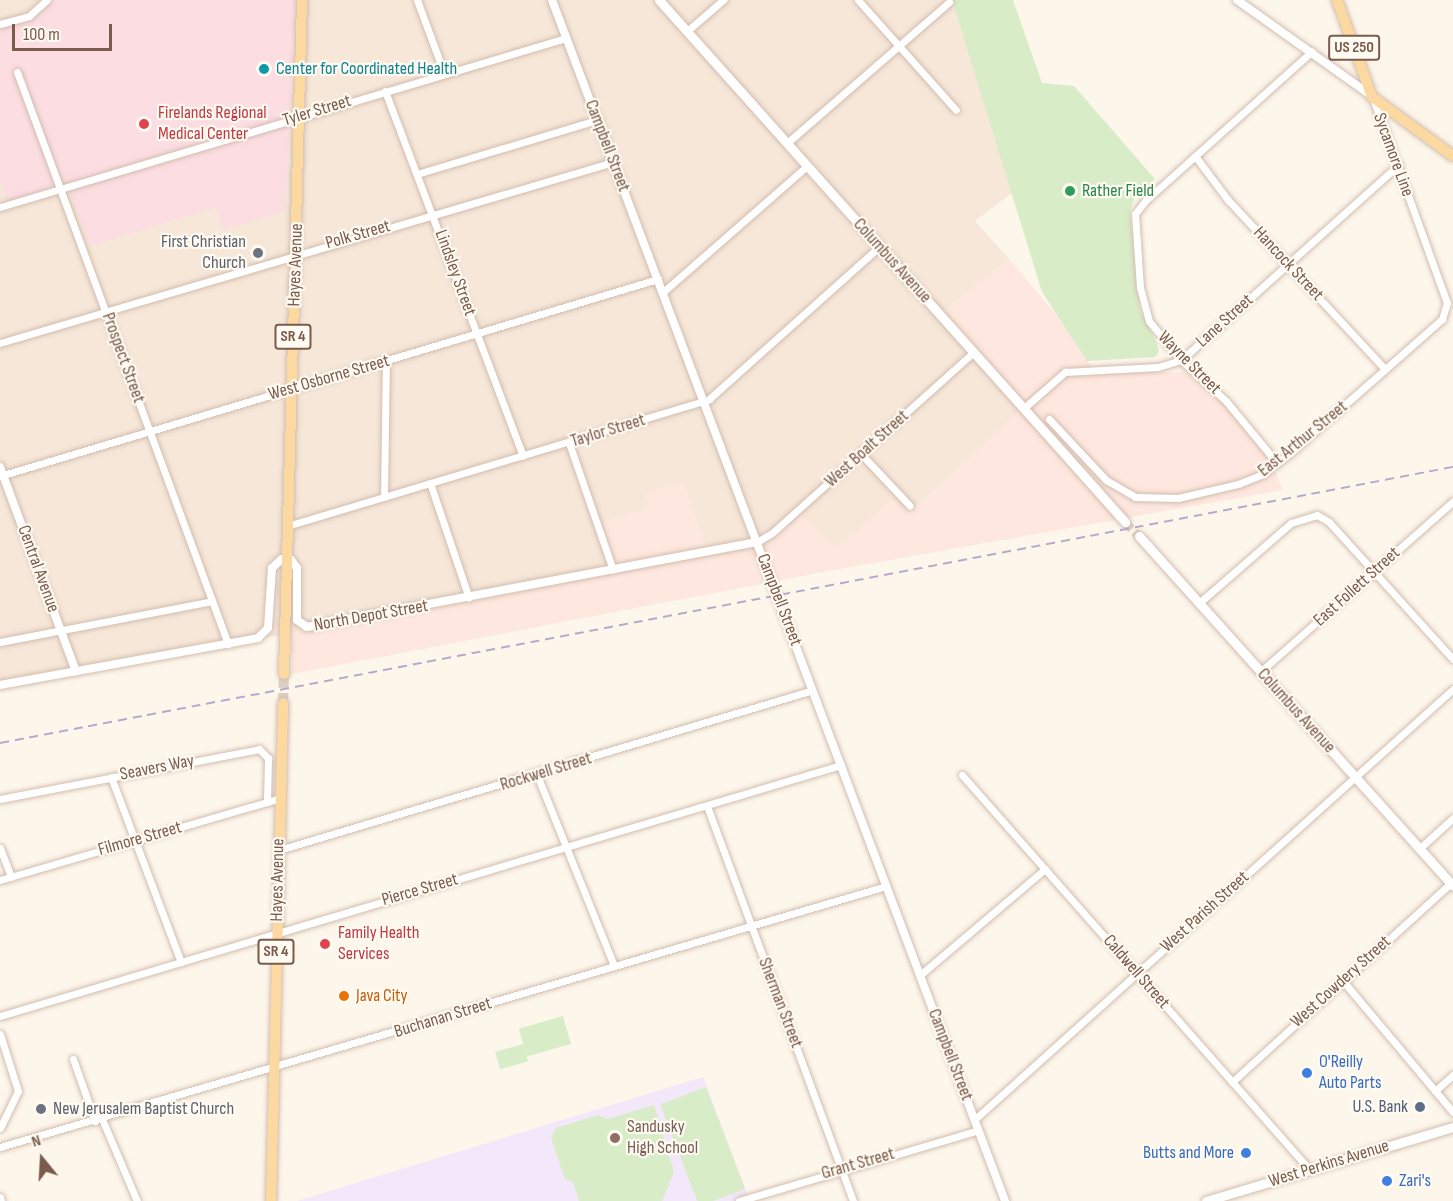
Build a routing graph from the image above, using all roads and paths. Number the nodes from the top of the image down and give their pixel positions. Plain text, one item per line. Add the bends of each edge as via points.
1 (47, 0) edge
2 (302, 0) edge
3 (417, 0) edge
4 (552, 0) edge
5 (659, 0) edge
6 (723, 0) edge
7 (858, 0) edge
8 (1237, 0) edge
9 (1337, 0) edge
10 (949, 2) dead end
11 (0, 24) edge
12 (687, 31) junction
13 (566, 38) junction
14 (899, 46) junction
15 (1311, 51) junction
16 (17, 72) dead end
17 (444, 73) junction
18 (385, 91) junction
19 (1372, 97) junction
20 (956, 110) dead end
21 (299, 117) junction
22 (597, 120) junction
23 (787, 143) junction
24 (1195, 156) junction
25 (1453, 156) edge
26 (613, 162) junction
27 (1398, 165) junction
28 (807, 166) junction
29 (417, 174) junction
30 (61, 189) junction
31 (0, 207) edge
32 (434, 213) junction
33 (879, 247) junction
34 (296, 253) junction
35 (1289, 263) junction
36 (658, 279) junction
37 (663, 292) junction
38 (106, 309) junction
39 (1447, 310) joint
40 (478, 334) junction
41 (0, 343) edge
42 (974, 352) junction
43 (1181, 360) junction
44 (386, 361) junction
45 (1384, 369) junction
46 (291, 388) junction
47 (703, 401) junction
48 (1024, 408) junction
49 (1049, 419) dead end
50 (149, 431) junction
51 (569, 443) junction
52 (861, 454) junction
53 (523, 456) junction
54 (1277, 463) junction
55 (1, 472) edge
56 (430, 483) junction
57 (384, 497) junction
58 (1453, 501) edge
59 (910, 506) dead end
60 (1125, 522) tunnel mouth
61 (287, 526) junction
62 (1139, 536) tunnel mouth
63 (757, 542) junction
64 (286, 558) junction
65 (613, 570) junction
66 (1374, 573) junction
67 (469, 598) junction
68 (212, 601) junction
69 (1199, 603) junction
70 (61, 631) junction
71 (0, 642) edge
72 (228, 644) junction
73 (1453, 659) edge
74 (76, 671) junction
75 (1260, 672) junction
76 (284, 674) tunnel mouth
77 (0, 686) edge
78 (1453, 689) edge
79 (813, 690) junction
80 (283, 703) tunnel mouth
81 (841, 765) junction
82 (537, 775) junction
83 (962, 775) dead end
84 (1354, 776) junction
85 (111, 777) junction
86 (280, 798) junction
87 (0, 799) edge
88 (267, 802) junction
89 (707, 806) junction
90 (1453, 818) edge
91 (135, 841) junction
92 (0, 848) edge
93 (565, 848) junction
94 (1420, 848) junction
95 (279, 850) junction
96 (1046, 869) junction
97 (11, 877) junction
98 (0, 880) edge
99 (1452, 884) edge
100 (886, 886) junction
101 (751, 928) junction
102 (277, 933) junction
103 (181, 962) junction
104 (614, 966) junction
105 (1137, 974) junction
106 (920, 975) junction
107 (1343, 981) junction
108 (0, 1016) edge
109 (0, 1034) edge
110 (73, 1059) dead end
111 (274, 1067) junction
112 (1453, 1075) edge
113 (1232, 1082) junction
114 (1435, 1091) junction
115 (1453, 1112) edge
116 (98, 1120) junction
117 (975, 1120) junction
118 (1453, 1127) edge
119 (0, 1128) edge
120 (978, 1130) junction
121 (0, 1147) edge
122 (841, 1168) junction
123 (1309, 1169) junction
124 (268, 1200) edge
125 (137, 1201) edge
126 (739, 1201) edge
127 (853, 1201) edge
128 (1005, 1201) edge
129 (1206, 1201) edge

1 - 11 street via 29,16
2 - 21 main road, Hayes Avenue / SR 4
3 - 17 street
4 - 13 street, Campbell Street
5 - 12 main road, Columbus Avenue
6 - 12 street
7 - 14 street
8 - 15 street
9 - 19 main road, Sycamore Line / US 250
10 - 14 street
12 - 23 main road, Columbus Avenue
13 - 17 street, Tyler Street
13 - 22 street, Campbell Street
14 - 20 street
14 - 23 street
15 - 19 street
15 - 24 street
16 - 30 street, Prospect Street
17 - 18 street, Tyler Street
18 - 21 street, Tyler Street
18 - 29 street, Lindsley Street
19 - 25 main road
19 - 27 street, Sycamore Line
21 - 30 street, Tyler Street
21 - 34 main road, Hayes Avenue / SR 4
22 - 26 street, Campbell Street
22 - 29 street
23 - 28 main road, Columbus Avenue
24 - 35 street, Hancock Street via 1228,200
24 - 43 street, Wayne Street via 1135,211 1145,312
26 - 32 street, Polk Street
26 - 36 street, Campbell Street
27 - 35 street, Lane Street
27 - 39 street, Sycamore Line
28 - 33 main road, Columbus Avenue
28 - 37 street
29 - 32 street, Lindsley Street
30 - 31 street, Tyler Street
30 - 38 street, Prospect Street
32 - 34 street, Polk Street
32 - 40 street, Lindsley Street
33 - 42 main road, Columbus Avenue
33 - 47 street, Taylor Street
34 - 38 street, Polk Street
34 - 46 main road, Hayes Avenue / SR 4
35 - 43 street, Lane Street
35 - 45 street, Hancock Street
36 - 37 street, Campbell Street
36 - 40 street, West Osborne Street
37 - 47 street, Campbell Street
38 - 41 street, Polk Street
38 - 50 street, Prospect Street
39 - 45 street, East Arthur Street via 1442,319
40 - 44 street, West Osborne Street
40 - 53 street, Lindsley Street
42 - 48 main road, Columbus Avenue
42 - 52 street, West Boalt Street
43 - 48 street, Lane Street via 1158,367 1065,372
43 - 54 street, Wayne Street via 1226,401
44 - 46 street, West Osborne Street
44 - 57 street
45 - 54 street, East Arthur Street
46 - 50 street, West Osborne Street
46 - 61 main road, Hayes Avenue / SR 4
47 - 51 street, Taylor Street
47 - 63 street, Campbell Street
48 - 60 main road, Columbus Avenue
49 - 54 street, East Arthur Street via 1109,482 1139,498 1178,498 1238,484
50 - 55 street, West Osborne Street
50 - 68 street, Prospect Street
51 - 53 street, Taylor Street
51 - 65 street
52 - 59 street
52 - 63 street, West Boalt Street
53 - 56 street, Taylor Street
55 - 70 street, Central Avenue
56 - 57 street, Taylor Street
56 - 67 street
57 - 61 street, Taylor Street
58 - 66 street, East Follett Street
61 - 64 main road, Hayes Avenue / SR 4
62 - 69 main road, Columbus Avenue
63 - 65 street, North Depot Street
63 - 79 street, Campbell Street
64 - 67 street, North Depot Street via 298,569 297,617 304,627
64 - 72 street via 272,568 267,631 258,638
64 - 76 main road, Hayes Avenue / SR 4
65 - 67 street, North Depot Street
66 - 69 street via 1329,522 1313,515 1285,528
66 - 73 street
66 - 75 street, East Follett Street
68 - 70 street
68 - 72 street, Prospect Street
69 - 75 main road, Columbus Avenue
70 - 71 street
70 - 74 street, Central Avenue
72 - 74 street
74 - 77 street
75 - 84 main road, Columbus Avenue
78 - 84 street, West Parish Street
79 - 81 street, Campbell Street
79 - 82 street, Rockwell Street
80 - 86 main road, Hayes Avenue / SR 4
81 - 89 street, Pierce Street
81 - 100 street, Campbell Street
82 - 93 street
82 - 95 street, Rockwell Street
83 - 96 street, Caldwell Street
84 - 94 main road, Columbus Avenue
84 - 105 street, West Parish Street
85 - 87 street, Seavers Way
85 - 88 street, Seavers Way via 259,749 268,758
85 - 91 street
86 - 88 street, Filmore Street
86 - 95 main road, Hayes Avenue / SR 4
88 - 91 street, Filmore Street
89 - 93 street, Pierce Street
89 - 101 street, Sherman Street
90 - 94 street
91 - 97 street, Filmore Street
91 - 103 street
92 - 97 street
93 - 102 street, Pierce Street
93 - 104 street
94 - 99 main road, Columbus Avenue
95 - 102 main road, Hayes Avenue / SR 4
96 - 105 street, Caldwell Street
96 - 106 street
97 - 98 street, Filmore Street
99 - 107 street, West Cowdery Street
100 - 101 street, Buchanan Street
100 - 106 street, Campbell Street
101 - 104 street, Buchanan Street
101 - 122 street, Sherman Street
102 - 103 street, Pierce Street
102 - 111 main road, Hayes Avenue / SR 4
103 - 108 street, Pierce Street
104 - 111 street, Buchanan Street
105 - 113 street, Caldwell Street
105 - 117 street, West Parish Street
106 - 117 street, Campbell Street
107 - 113 street, West Cowdery Street
107 - 114 street
109 - 119 street via 18,1091
110 - 116 street
111 - 116 street, Buchanan Street
111 - 124 main road, Hayes Avenue / SR 4
112 - 114 street
113 - 123 street, Caldwell Street
114 - 115 street
116 - 121 street, Buchanan Street
116 - 125 street
117 - 120 street, Campbell Street
118 - 123 main road, West Perkins Avenue
120 - 122 street, Grant Street
120 - 128 street, Campbell Street
122 - 126 street, Grant Street
122 - 127 street, Sherman Street
123 - 129 main road, West Perkins Avenue

